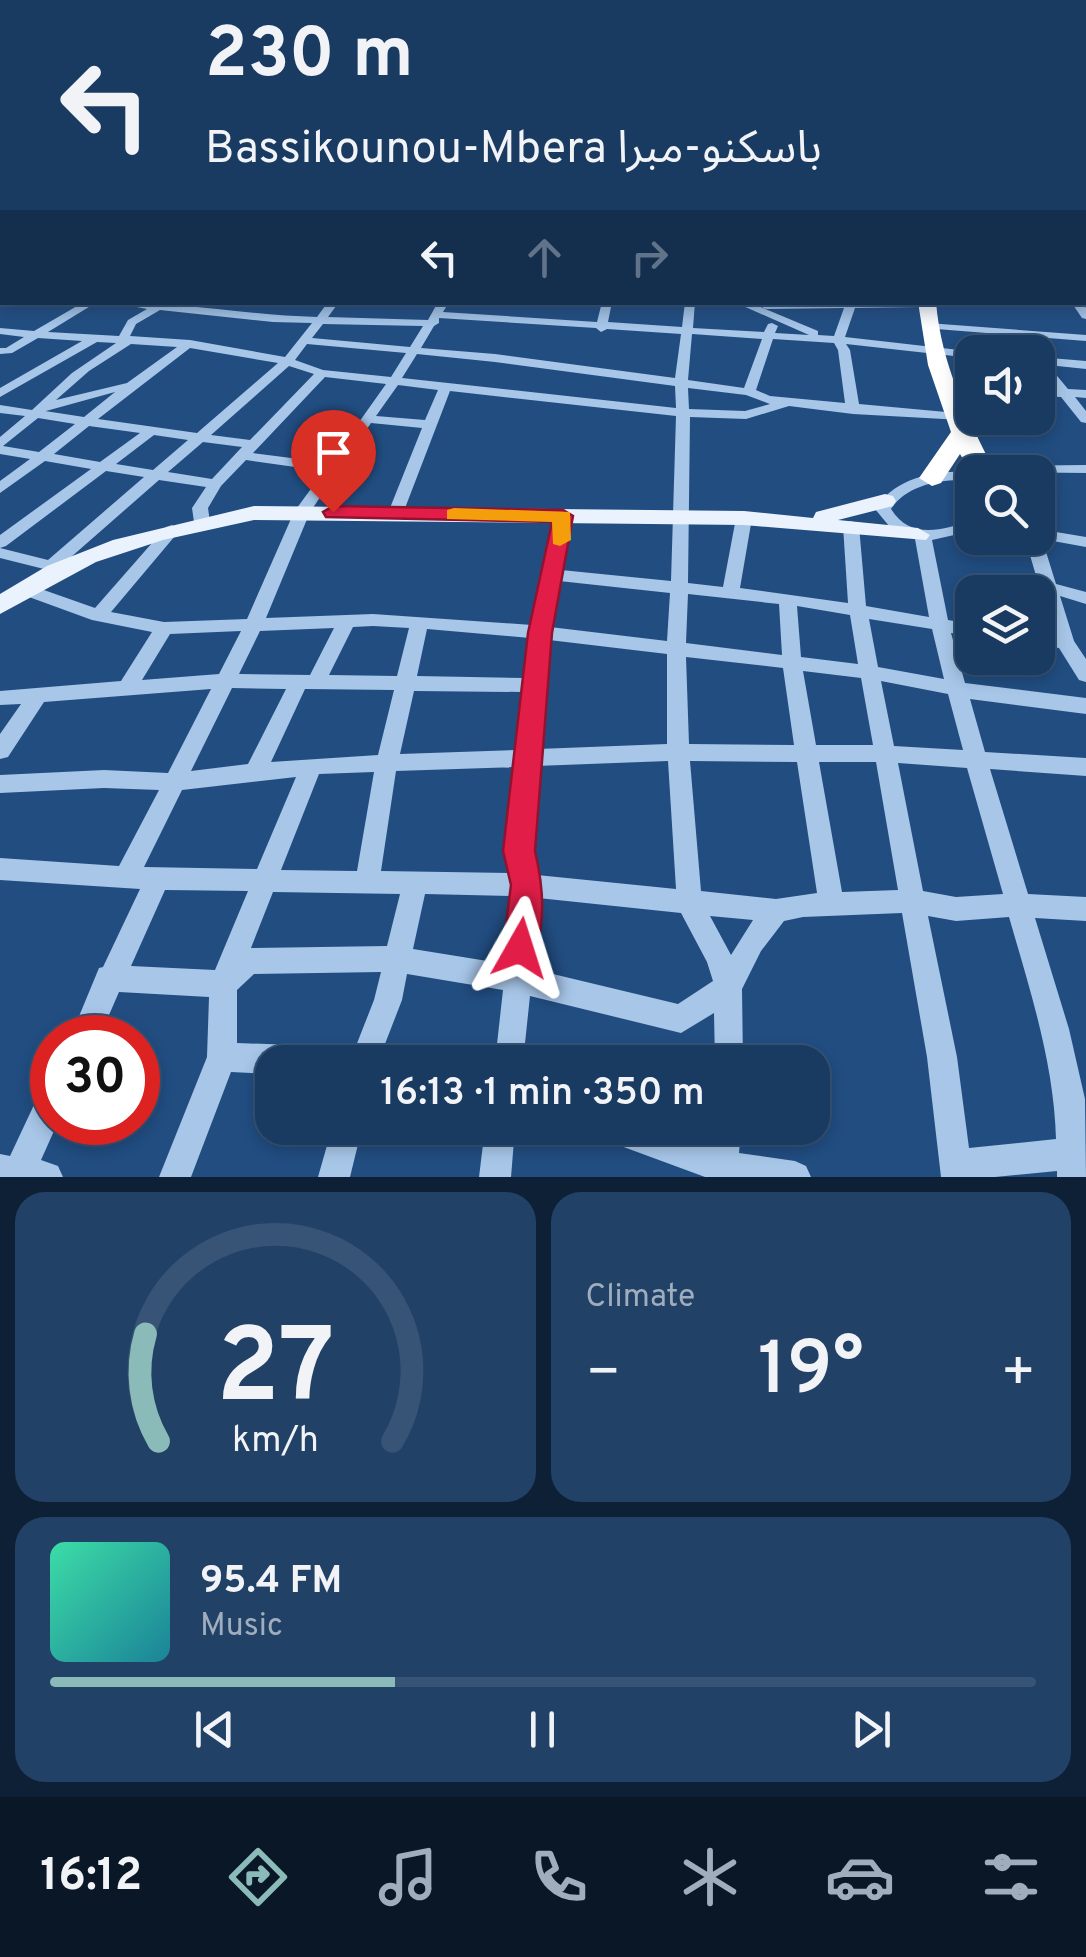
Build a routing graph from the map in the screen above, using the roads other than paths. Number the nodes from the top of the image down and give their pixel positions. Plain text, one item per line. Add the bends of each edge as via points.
1 (87, 305) edge
2 (160, 305) edge
3 (180, 305) edge
4 (332, 305) edge
5 (443, 305) edge
6 (606, 305) edge
7 (690, 305) edge
8 (746, 305) edge
9 (767, 305) edge
10 (851, 305) edge
11 (927, 305) edge
12 (997, 305) edge
13 (774, 318) junction
14 (322, 319) junction
15 (436, 319) junction
16 (928, 326) junction
17 (601, 328) junction
18 (0, 331) edge
19 (686, 332) junction
20 (1019, 332) junction
21 (35, 335) junction
22 (1021, 335) edge
23 (770, 336) junction
24 (1086, 338) edge
25 (94, 339) junction
26 (127, 339) junction
27 (838, 340) junction
28 (306, 341) junction
29 (191, 343) junction
30 (936, 349) junction
31 (414, 352) junction
32 (955, 352) edge
33 (3, 353) edge
34 (288, 361) junction
35 (1055, 362) edge
36 (1086, 365) edge
37 (322, 373) junction
38 (395, 380) junction
39 (134, 382) junction
40 (681, 384) junction
41 (446, 385) junction
42 (1055, 385) edge
43 (948, 386) junction
44 (955, 387) edge
45 (749, 392) junction
46 (1055, 392) edge
47 (1060, 392) junction
48 (0, 393) edge
49 (1086, 394) edge
50 (789, 402) junction
51 (0, 409) edge
52 (44, 409) junction
53 (853, 410) junction
54 (682, 412) junction
55 (955, 412) edge
56 (366, 419) junction
57 (1086, 419) edge
58 (90, 420) junction
59 (431, 425) junction
60 (955, 426) edge
61 (152, 430) junction
62 (955, 435) edge
63 (204, 436) junction
64 (0, 446) edge
65 (250, 451) junction
66 (48, 455) junction
67 (104, 464) junction
68 (330, 467) junction
69 (1086, 469) edge
70 (1055, 470) edge
71 (157, 474) junction
72 (955, 474) edge
73 (932, 478) junction
74 (216, 484) junction
75 (0, 488) edge
76 (885, 502) junction
77 (302, 512) junction
78 (396, 513) junction
79 (563, 516) junction
80 (744, 518) junction
81 (683, 520) junction
82 (799, 521) junction
83 (202, 522) junction
84 (851, 526) junction
85 (172, 530) junction
86 (955, 533) edge
87 (921, 535) junction
88 (1055, 538) edge
89 (1086, 542) edge
90 (0, 543) edge
91 (0, 553) edge
92 (53, 570) junction
93 (552, 575) junction
94 (678, 585) junction
95 (1055, 589) edge
96 (731, 592) junction
97 (8, 598) edge
98 (1086, 598) edge
99 (788, 599) junction
100 (1055, 607) edge
101 (860, 608) junction
102 (98, 616) junction
103 (346, 621) junction
104 (939, 622) junction
105 (254, 624) junction
106 (419, 624) junction
107 (955, 626) edge
108 (164, 628) junction
109 (540, 633) junction
110 (1055, 641) edge
111 (1064, 642) junction
112 (676, 646) junction
113 (792, 665) junction
114 (870, 672) junction
115 (1086, 675) edge
116 (222, 682) junction
117 (307, 682) junction
118 (406, 684) junction
119 (128, 686) junction
120 (534, 686) junction
121 (957, 688) junction
122 (37, 697) junction
123 (0, 698) edge
124 (1086, 706) edge
125 (0, 751) edge
126 (678, 752) junction
127 (809, 753) junction
128 (884, 754) junction
129 (526, 756) junction
130 (976, 760) junction
131 (389, 762) junction
132 (312, 766) junction
133 (1086, 768) edge
134 (255, 773) junction
135 (175, 782) junction
136 (0, 784) edge
137 (0, 868) edge
138 (126, 878) junction
139 (156, 878) junction
140 (265, 879) junction
141 (367, 884) junction
142 (527, 885) junction
143 (414, 886) junction
144 (911, 901) junction
145 (689, 902) junction
146 (831, 904) junction
147 (1016, 904) junction
148 (1086, 909) edge
149 (776, 911) junction
150 (397, 960) junction
151 (109, 978) junction
152 (517, 979) junction
153 (223, 984) junction
154 (728, 987) junction
155 (94, 1015) edge
156 (371, 1045) edge
157 (511, 1045) edge
158 (729, 1045) edge
159 (222, 1056) junction
160 (255, 1058) edge
161 (36, 1145) edge
162 (342, 1145) edge
163 (498, 1145) edge
164 (656, 1145) edge
165 (724, 1145) edge
166 (1076, 1160) edge
167 (722, 1171) edge
168 (957, 1171) edge
169 (25, 1174) edge
170 (174, 1177) edge
171 (334, 1177) edge
172 (495, 1177) edge
173 (795, 1177) edge

1 - 21 street
2 - 26 street via 132,322
3 - 14 street
4 - 14 street
5 - 15 street
6 - 17 street
7 - 19 street
8 - 13 street
9 - 13 street
10 - 27 street
11 - 16 highway
12 - 20 street
13 - 23 street
13 - 27 street
14 - 15 street
14 - 28 street
15 - 17 street
15 - 31 street
16 - 20 street
16 - 30 highway
17 - 19 street
18 - 21 street
19 - 23 street
19 - 40 street
20 - 22 street
20 - 24 street
21 - 25 street
21 - 33 street
23 - 27 street
23 - 45 street
25 - 26 street
25 - 48 street
26 - 29 street
26 - 52 street
27 - 30 street
27 - 53 street
28 - 31 street
28 - 34 street
29 - 34 street
29 - 39 street
30 - 32 street
30 - 43 highway
31 - 38 street
31 - 40 street
34 - 37 street
34 - 63 street
35 - 36 street
37 - 38 street
37 - 65 street
38 - 41 street
38 - 56 street
39 - 52 street
39 - 58 street
40 - 45 street
40 - 54 street
41 - 54 street
41 - 59 street
42 - 47 street
43 - 44 street
43 - 55 highway
45 - 50 street
46 - 47 street
47 - 49 street
47 - 57 street
50 - 53 street
50 - 54 street via 746,416
51 - 52 street
52 - 58 street
52 - 64 street
53 - 60 street
54 - 81 street
56 - 59 street
56 - 68 street
58 - 61 street
58 - 66 street
59 - 78 street
61 - 63 street
61 - 67 street
62 - 73 highway
63 - 65 street
63 - 71 street
64 - 66 street
65 - 68 street
65 - 74 street
66 - 67 street
66 - 75 street
67 - 71 street
67 - 90 street
68 - 77 street
69 - 70 street
71 - 74 street
71 - 92 street
72 - 73 street
73 - 76 street
74 - 83 street via 200,508
76 - 82 main road
76 - 87 street via 891,522
77 - 78 main road
77 - 83 main road
77 - 105 street
78 - 79 main road
79 - 81 main road
79 - 93 street
80 - 81 main road
80 - 82 main road
80 - 96 street
81 - 94 street
82 - 84 main road
83 - 85 main road
84 - 87 main road
84 - 101 street
85 - 92 main road
85 - 102 street
86 - 87 street
87 - 104 street
88 - 89 street
91 - 92 street
92 - 97 main road
93 - 94 street
93 - 109 street
94 - 96 street
94 - 112 street
95 - 98 street
96 - 99 street
97 - 102 street
99 - 101 street
99 - 113 street
100 - 111 street
101 - 104 street
101 - 114 street
102 - 108 street
103 - 105 street
103 - 106 street
103 - 117 street
104 - 107 street
104 - 121 street
105 - 108 street
105 - 116 street
106 - 109 street
106 - 118 street
108 - 119 street
109 - 112 street
109 - 120 street
110 - 111 street
111 - 115 street
112 - 113 street
112 - 126 street
113 - 114 street
113 - 127 street
114 - 121 street
114 - 128 street
116 - 117 street
116 - 119 street
116 - 135 street
117 - 118 street
117 - 134 street
118 - 120 street
118 - 131 street
119 - 122 street
120 - 129 street
121 - 124 street
121 - 130 street
122 - 123 street
122 - 125 street
126 - 127 street
126 - 129 street
126 - 145 street
127 - 128 street
127 - 146 street
128 - 130 street
128 - 144 street
129 - 131 street
129 - 142 street via 519,851
130 - 133 street
130 - 147 street
131 - 132 street
131 - 141 street
132 - 134 street
132 - 140 street
134 - 135 street
135 - 136 street
135 - 138 street
137 - 138 street
138 - 139 street
139 - 140 street
139 - 151 street
140 - 141 street
140 - 153 street
141 - 143 street
142 - 143 street
142 - 145 street
142 - 152 street
143 - 150 street
144 - 146 street
144 - 147 street via 956,910
144 - 168 street
145 - 149 street
145 - 154 street
146 - 149 street
147 - 148 street
147 - 166 street via 1055,1029
149 - 154 street
150 - 152 street
150 - 153 street via 249,961
150 - 156 street
151 - 153 street
151 - 155 street
152 - 154 street via 681,1019
152 - 157 street
153 - 159 street
154 - 158 street
159 - 160 street
159 - 170 street
161 - 169 street
162 - 171 street
163 - 172 street
164 - 167 street
165 - 167 street
166 - 168 street
167 - 173 street

